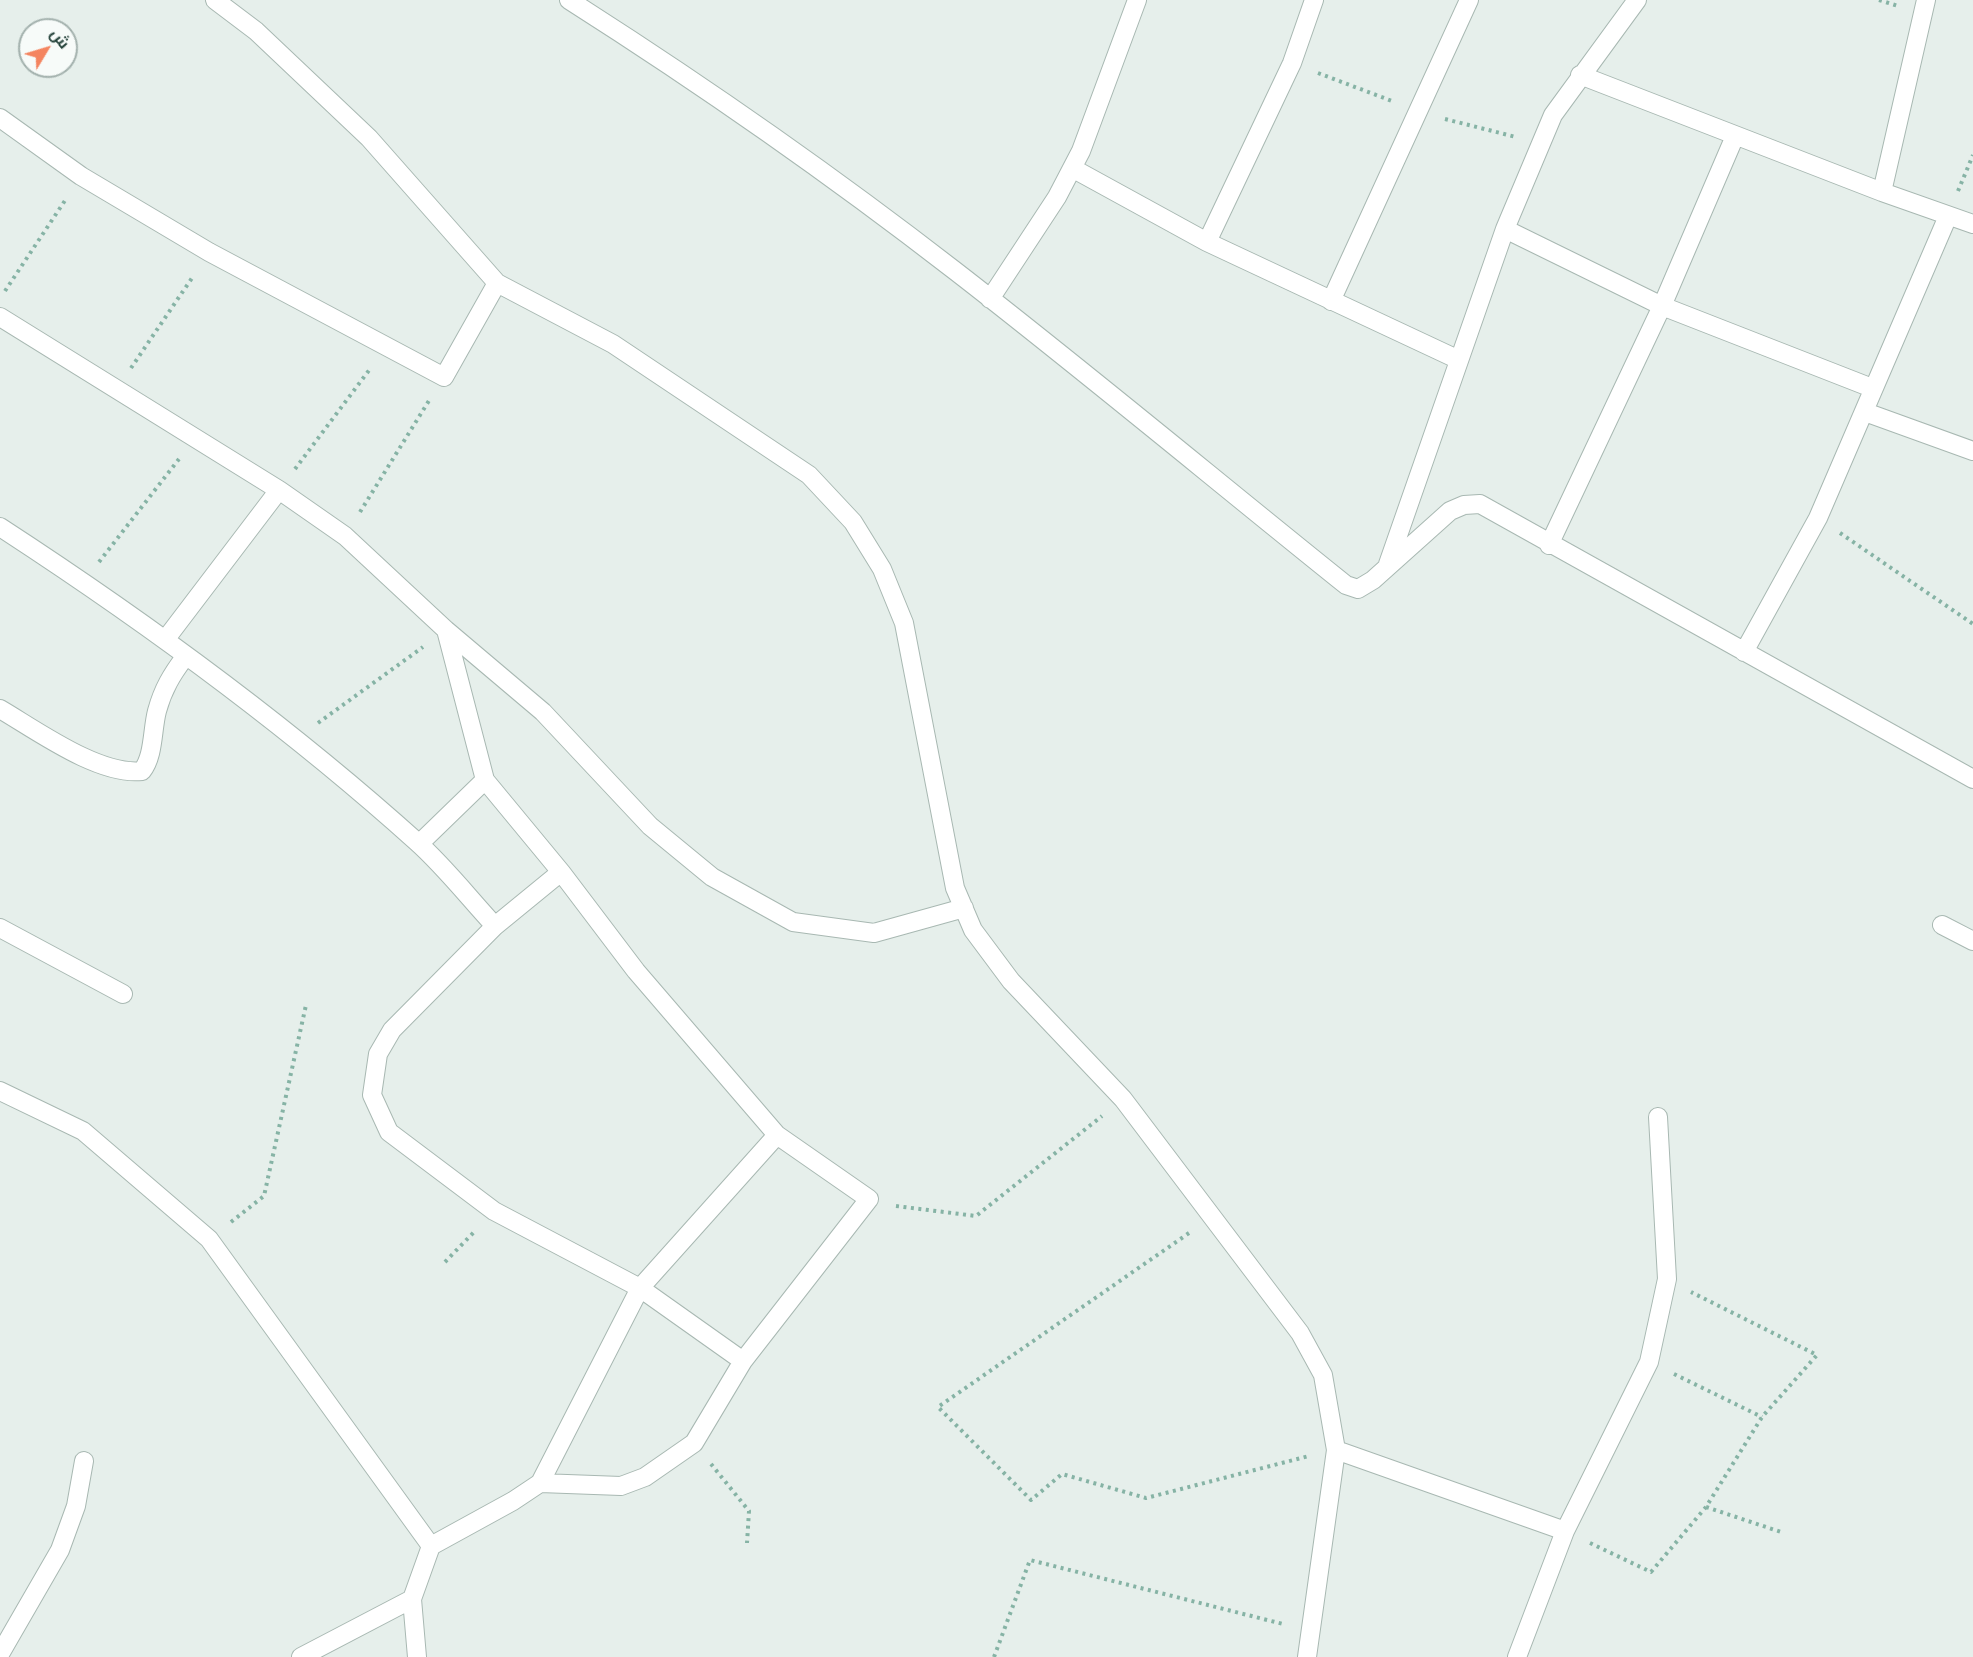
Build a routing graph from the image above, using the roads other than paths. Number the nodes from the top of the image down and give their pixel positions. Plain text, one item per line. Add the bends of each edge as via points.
1 (215, 0) edge
2 (569, 0) edge
3 (1137, 0) edge
4 (1314, 0) edge
5 (1469, 0) edge
6 (1637, 0) edge
7 (1926, 0) edge
8 (1580, 75) junction
9 (0, 118) edge
10 (1736, 136) junction
11 (1072, 168) junction
12 (1882, 192) junction
13 (1948, 216) junction
14 (1973, 224) edge
15 (1505, 229) junction
16 (1207, 242) junction
17 (497, 283) junction
18 (990, 299) junction
19 (1331, 300) junction
20 (1662, 306) junction
21 (0, 317) edge
22 (1459, 360) junction
23 (1872, 387) junction
24 (1865, 412) junction
25 (1973, 451) edge
26 (279, 490) junction
27 (0, 527) edge
28 (1549, 545) junction
29 (1386, 570) junction
30 (446, 630) junction
31 (165, 640) junction
32 (1744, 652) junction
33 (185, 657) junction
34 (0, 709) edge
35 (1973, 779) edge
36 (485, 780) junction
37 (419, 844) junction
38 (561, 872) junction
39 (964, 908) junction
40 (1942, 925) dead end
41 (495, 926) junction
42 (0, 928) edge
43 (1973, 941) edge
44 (123, 994) dead end
45 (0, 1090) edge
46 (1658, 1117) dead end
47 (777, 1135) junction
48 (640, 1288) junction
49 (742, 1361) junction
50 (1336, 1450) junction
51 (84, 1461) dead end
52 (540, 1483) junction
53 (1564, 1531) junction
54 (431, 1546) junction
55 (411, 1599) junction
56 (0, 1654) edge
57 (301, 1657) edge
58 (417, 1657) edge
59 (1306, 1657) edge
60 (1517, 1657) edge

1 - 17 street via 256,31 369,138
2 - 18 street via 802,157
3 - 11 street
4 - 16 street via 1292,63
5 - 19 street
6 - 8 street
7 - 12 street
8 - 10 street
8 - 15 street via 1553,115
9 - 17 street via 81,176 209,252 444,377
10 - 12 street
10 - 20 street
11 - 16 street
11 - 18 street
12 - 13 street
13 - 14 street
13 - 23 street
15 - 20 street
15 - 22 street
16 - 19 street
17 - 39 street via 613,344 809,474 853,522 882,569 904,623 955,888
18 - 29 street via 1346,585 1358,589
19 - 22 street
20 - 23 street
20 - 28 street
21 - 26 street
22 - 29 street
23 - 24 street
24 - 25 street
24 - 32 street via 1818,518
26 - 30 street via 345,536
26 - 31 street
27 - 31 street
28 - 29 street via 1480,504 1464,505 1429,528
28 - 32 street
30 - 36 street
30 - 39 street via 543,712 650,826 712,877 793,922 874,933
31 - 33 street
32 - 35 street
33 - 34 street via 167,680 148,764 142,771 106,766
33 - 37 street via 296,739
36 - 37 street
36 - 38 street
37 - 41 street
38 - 41 street
38 - 47 street via 636,971
39 - 50 street via 973,930 1011,981 1123,1099 1300,1334 1323,1375
40 - 43 street
41 - 48 street via 392,1030 378,1054 372,1095 389,1132 494,1211
42 - 44 street
45 - 54 street via 83,1131 209,1239
46 - 53 street via 1667,1279 1649,1362
47 - 48 street
47 - 49 street via 869,1199
48 - 49 street
48 - 52 street
49 - 52 street via 694,1443 645,1477 621,1486
50 - 53 street
50 - 59 street
51 - 56 street via 75,1506 60,1550
52 - 54 street
53 - 60 street
54 - 55 street
55 - 57 street
55 - 58 street

